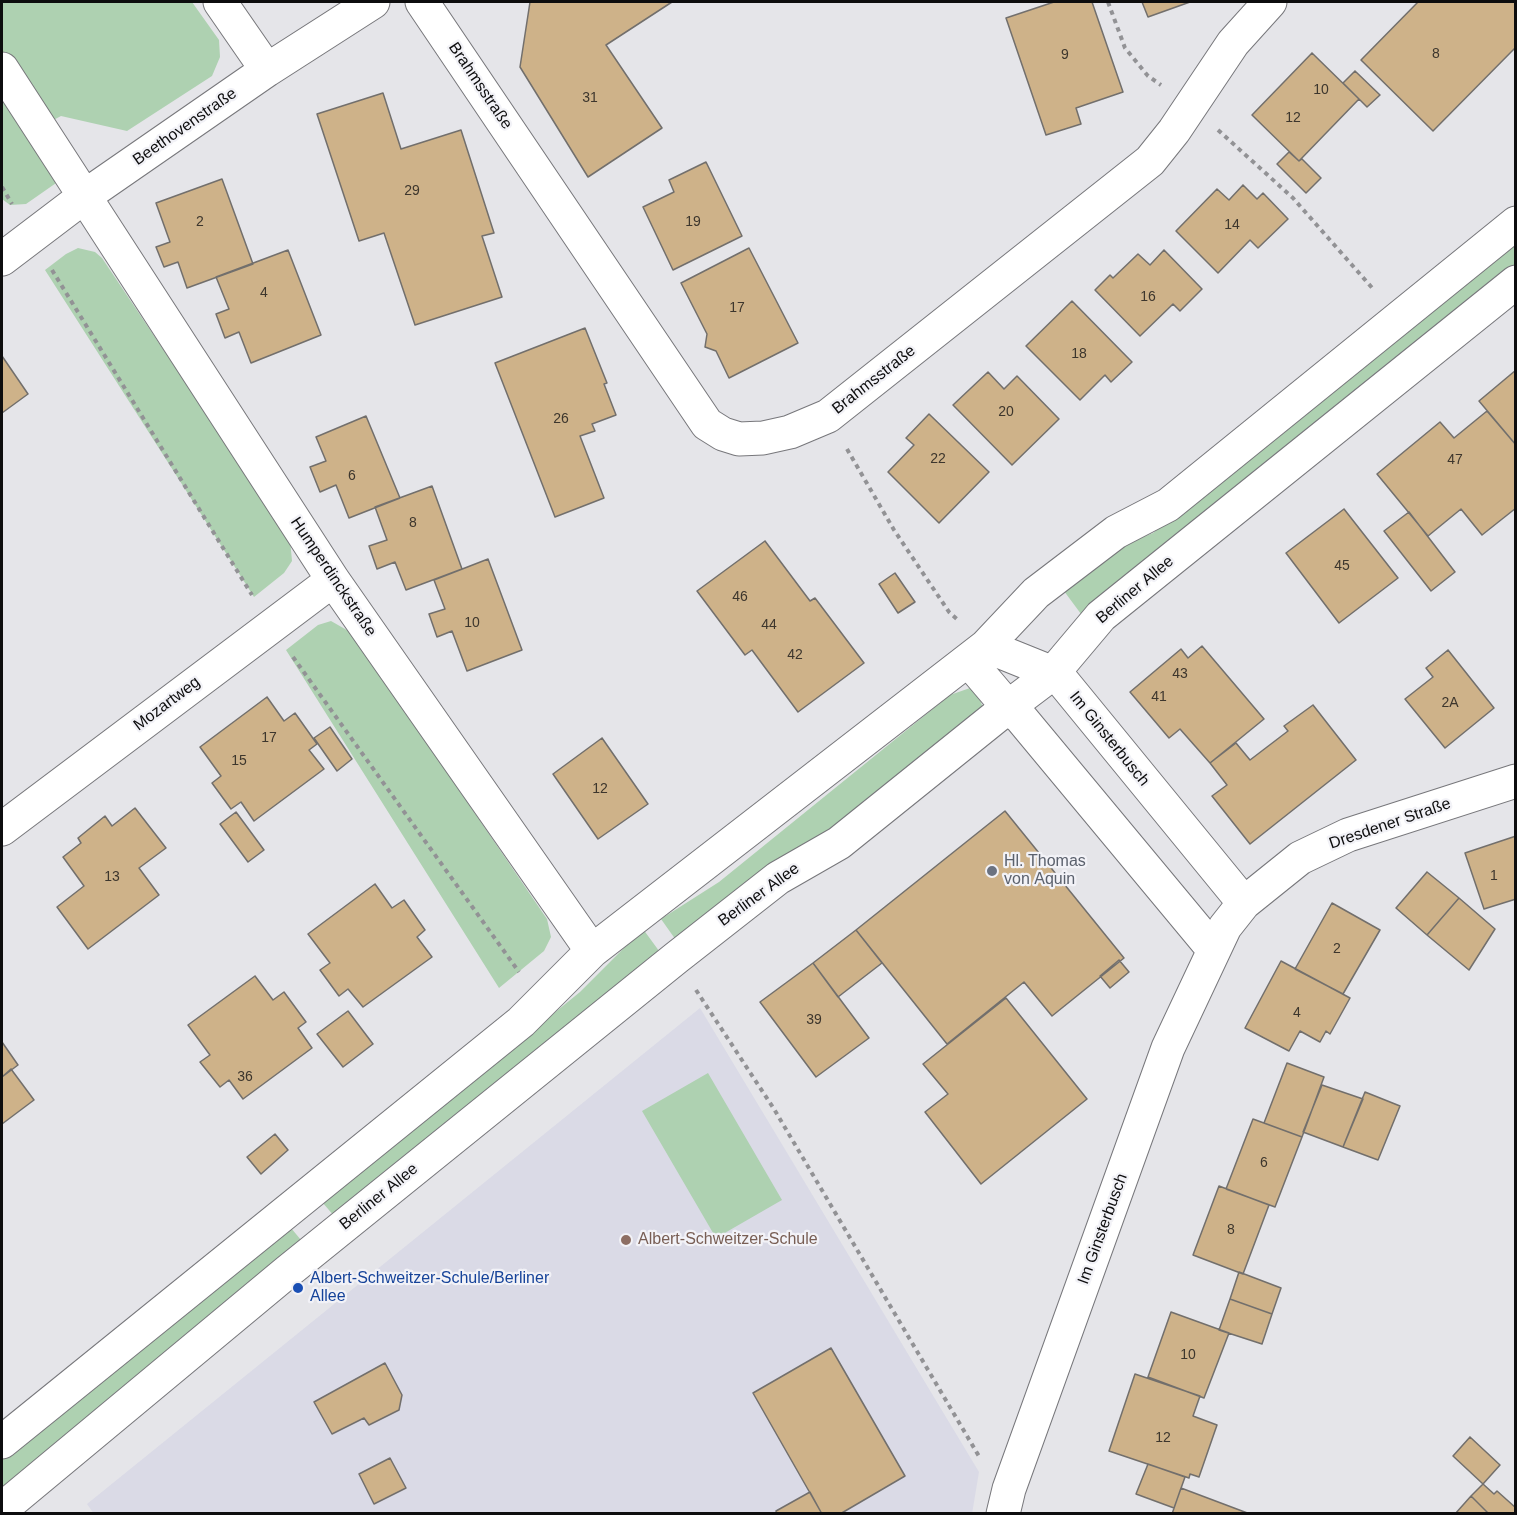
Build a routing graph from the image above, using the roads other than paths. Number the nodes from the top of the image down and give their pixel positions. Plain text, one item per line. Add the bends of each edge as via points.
1 (220, 2) edge
2 (373, 2) edge
3 (422, 2) edge
4 (1270, 2) edge
5 (2, 69) edge
6 (267, 70) junction
7 (85, 196) junction
8 (1515, 223) edge
9 (2, 260) edge
10 (1515, 282) edge
11 (333, 580) junction
12 (977, 653) junction
13 (1053, 673) junction
14 (1008, 707) junction
15 (1515, 782) edge
16 (2, 829) edge
17 (1244, 903) junction
18 (1213, 949) junction
19 (592, 951) junction
20 (2, 1442) edge
21 (1006, 1501) edge
22 (2, 1509) edge

1 - 6 street
2 - 6 street, Beethovenstraße
3 - 4 street, Brahmsstraße via 707,424 739,439 790,432 828,416 1150,160 1233,43
5 - 7 street, Humperdinckstraße
6 - 7 street, Beethovenstraße
7 - 9 street, Beethovenstraße
7 - 11 street, Humperdinckstraße
8 - 12 street via 1168,505 1116,532 1035,593
10 - 13 street, Berliner Allee via 1101,616
11 - 16 street, Mozartweg
11 - 19 street, Humperdinckstraße
12 - 13 street, Im Ginsterbusch
12 - 14 street
12 - 19 street
13 - 14 street, Berliner Allee
13 - 17 street, Im Ginsterbusch
14 - 18 street via 1035,734
14 - 22 street, Berliner Allee via 839,843 778,878 686,951 287,1272
15 - 17 street, Dresdener Straße via 1348,835 1300,858
17 - 18 street, Im Ginsterbusch
18 - 21 street, Im Ginsterbusch via 1168,1048
19 - 20 street via 521,1022

